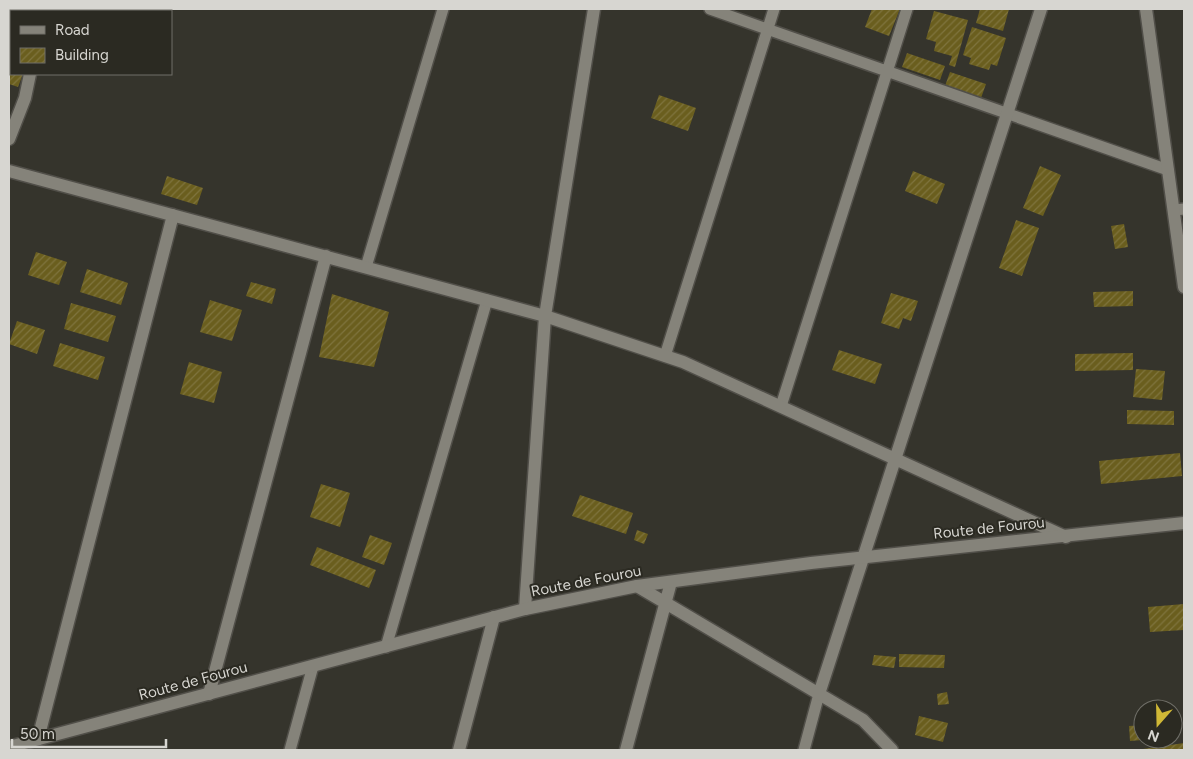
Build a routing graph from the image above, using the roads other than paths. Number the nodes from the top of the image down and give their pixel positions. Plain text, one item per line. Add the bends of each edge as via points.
1 (443, 9) edge
2 (594, 9) edge
3 (710, 9) edge
4 (774, 9) edge
5 (907, 9) edge
6 (1041, 9) edge
7 (1146, 9) edge
8 (768, 29) junction
9 (887, 71) junction
10 (30, 75) edge
11 (1007, 113) junction
12 (9, 138) edge
13 (1168, 170) junction
14 (9, 171) edge
15 (1179, 209) edge
16 (173, 215) junction
17 (326, 256) junction
18 (366, 267) junction
19 (1184, 287) edge
20 (486, 300) junction
21 (545, 316) junction
22 (665, 356) junction
23 (781, 406) junction
24 (895, 459) junction
25 (1184, 523) edge
26 (1066, 537) junction
27 (864, 557) junction
28 (671, 582) junction
29 (637, 586) junction
30 (665, 603) junction
31 (525, 609) junction
32 (494, 618) junction
33 (386, 647) junction
34 (313, 666) junction
35 (209, 694) junction
36 (819, 694) junction
37 (38, 739) junction
38 (9, 747) edge
39 (290, 750) edge
40 (459, 750) edge
41 (626, 750) edge
42 (804, 750) edge
43 (892, 750) edge

1 - 18 lane
2 - 21 street
3 - 8 lane
4 - 8 lane
5 - 9 lane
6 - 11 street
7 - 13 street
8 - 9 lane
8 - 22 lane
9 - 11 lane
9 - 23 lane
10 - 12 street via 25,98
11 - 13 lane
11 - 24 street
13 - 15 street
14 - 16 street
15 - 19 street
16 - 17 street
16 - 37 street
17 - 18 street
17 - 35 street
18 - 20 street
20 - 21 street
20 - 33 lane
21 - 22 street
21 - 31 street
22 - 23 street
23 - 24 street
24 - 26 street
24 - 27 street
25 - 26 street, Route de Fourou
26 - 27 street, Route de Fourou
27 - 28 street, Route de Fourou
27 - 36 street
28 - 29 street, Route de Fourou
28 - 30 street
29 - 30 street
29 - 31 street, Route de Fourou
30 - 36 street
30 - 41 street
31 - 32 street, Route de Fourou
32 - 33 street, Route de Fourou
32 - 40 street
33 - 34 street, Route de Fourou
34 - 35 street, Route de Fourou
34 - 39 lane
35 - 37 street, Route de Fourou
36 - 42 lane
36 - 43 street via 863,720
37 - 38 street, Route de Fourou

